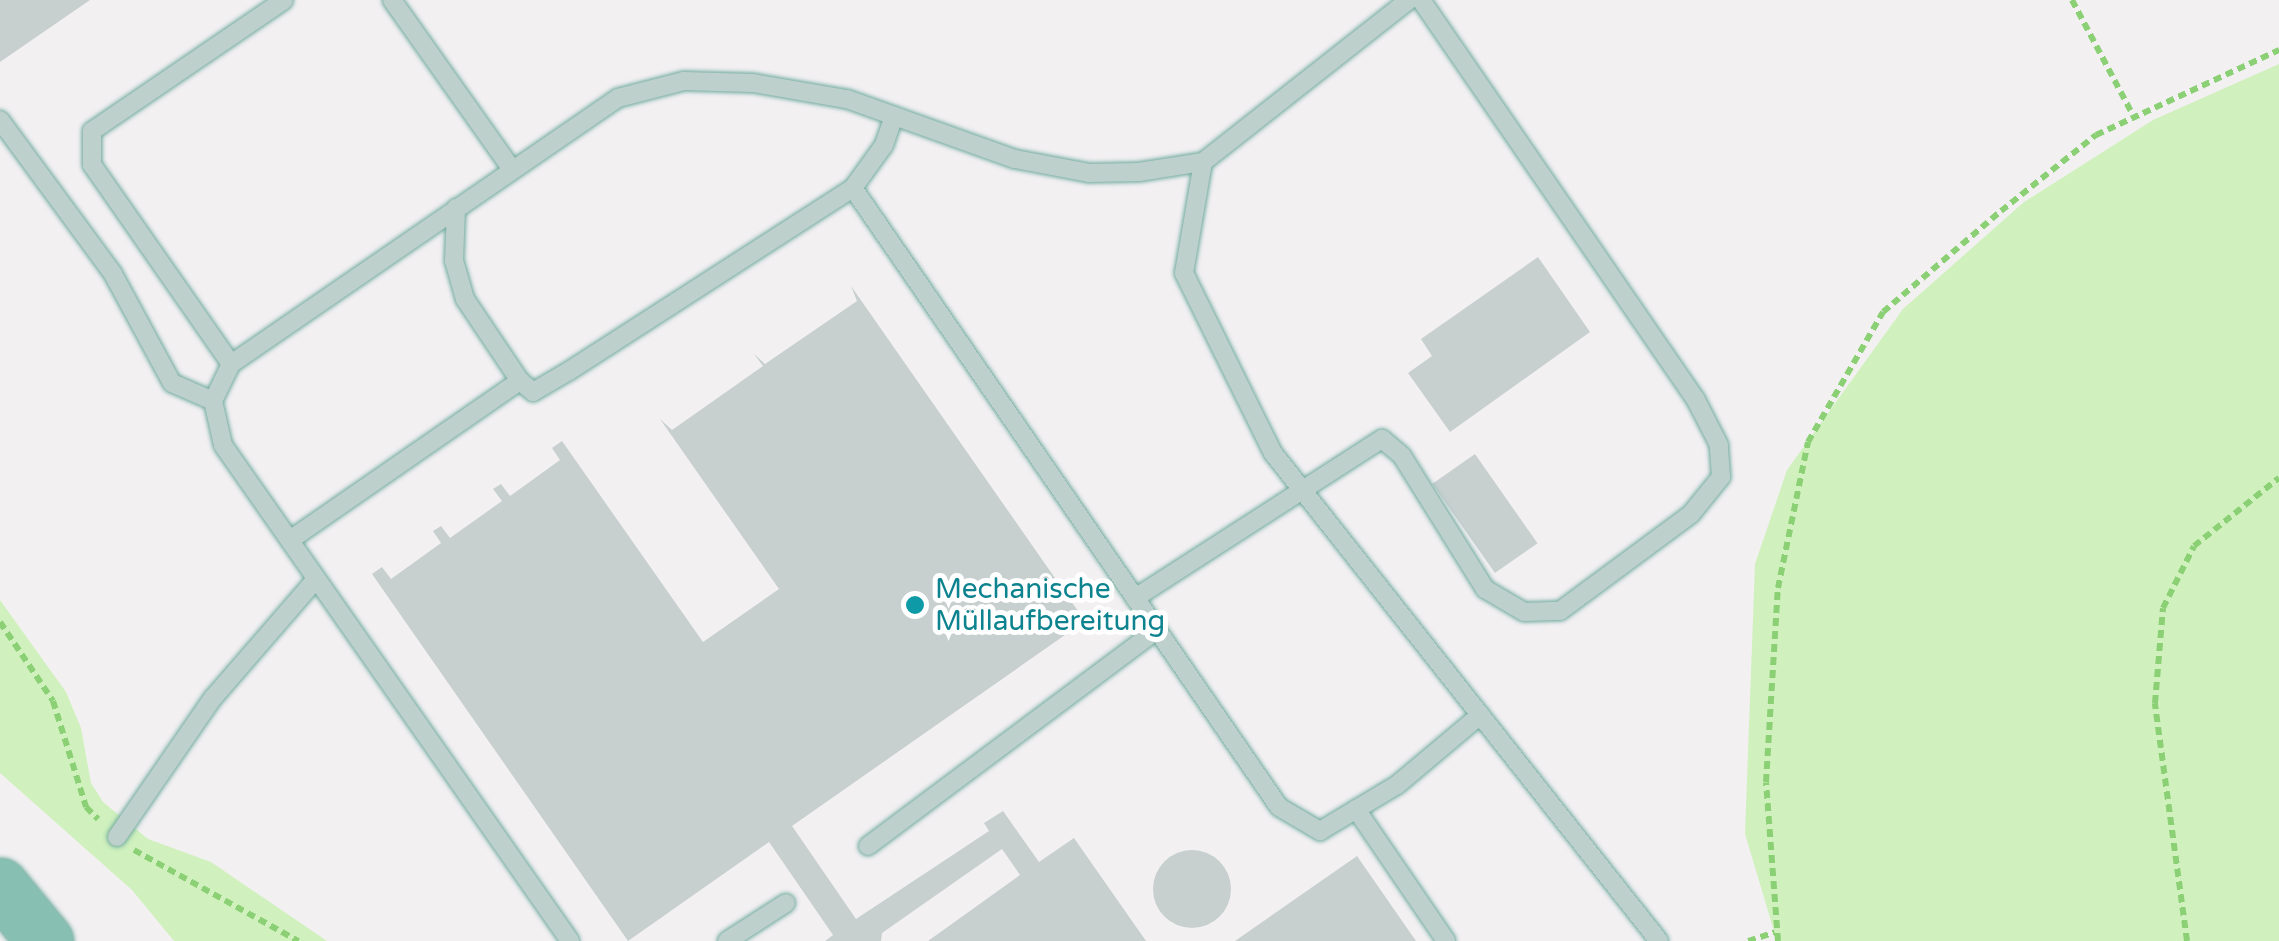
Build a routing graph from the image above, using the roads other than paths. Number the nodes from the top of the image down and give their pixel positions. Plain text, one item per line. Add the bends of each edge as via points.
1 (284, 0) edge
2 (392, 0) edge
3 (1409, 0) edge
4 (1421, 0) edge
5 (894, 116) junction
6 (0, 120) edge
7 (1202, 162) junction
8 (511, 168) junction
9 (853, 188) junction
10 (456, 208) junction
11 (231, 364) junction
12 (520, 380) junction
13 (213, 401) junction
14 (1301, 488) junction
15 (290, 540) junction
16 (316, 579) junction
17 (1135, 598) junction
18 (1157, 630) junction
19 (1480, 715) junction
20 (1356, 810) junction
21 (117, 837) dead end
22 (868, 846) dead end
23 (0, 886) edge
24 (786, 903) dead end
25 (44, 941) edge
26 (570, 941) edge
27 (727, 941) edge
28 (1446, 941) edge
29 (1660, 941) edge

1 - 11 lane via 92,131 92,164
2 - 8 lane
3 - 7 lane
4 - 14 lane via 1696,400 1719,446 1721,477 1691,514 1560,611 1524,612 1485,590 1402,456 1382,439
5 - 7 lane via 1014,159 1089,173
5 - 8 lane via 754,83 684,81 618,98
5 - 9 lane via 884,144
6 - 13 lane via 113,274 172,383
7 - 14 lane via 1184,273 1273,452
8 - 10 lane
9 - 12 lane via 533,392
9 - 17 lane
10 - 11 lane
10 - 12 lane via 454,261 464,299
11 - 13 lane
12 - 15 lane
13 - 15 lane via 222,445
14 - 17 lane
14 - 19 lane
15 - 16 lane
16 - 21 lane via 213,698
16 - 26 lane
17 - 18 lane
18 - 20 lane via 1279,807 1320,831
18 - 22 lane
19 - 20 lane
19 - 29 lane
20 - 28 lane
23 - 25 highway
24 - 27 lane

